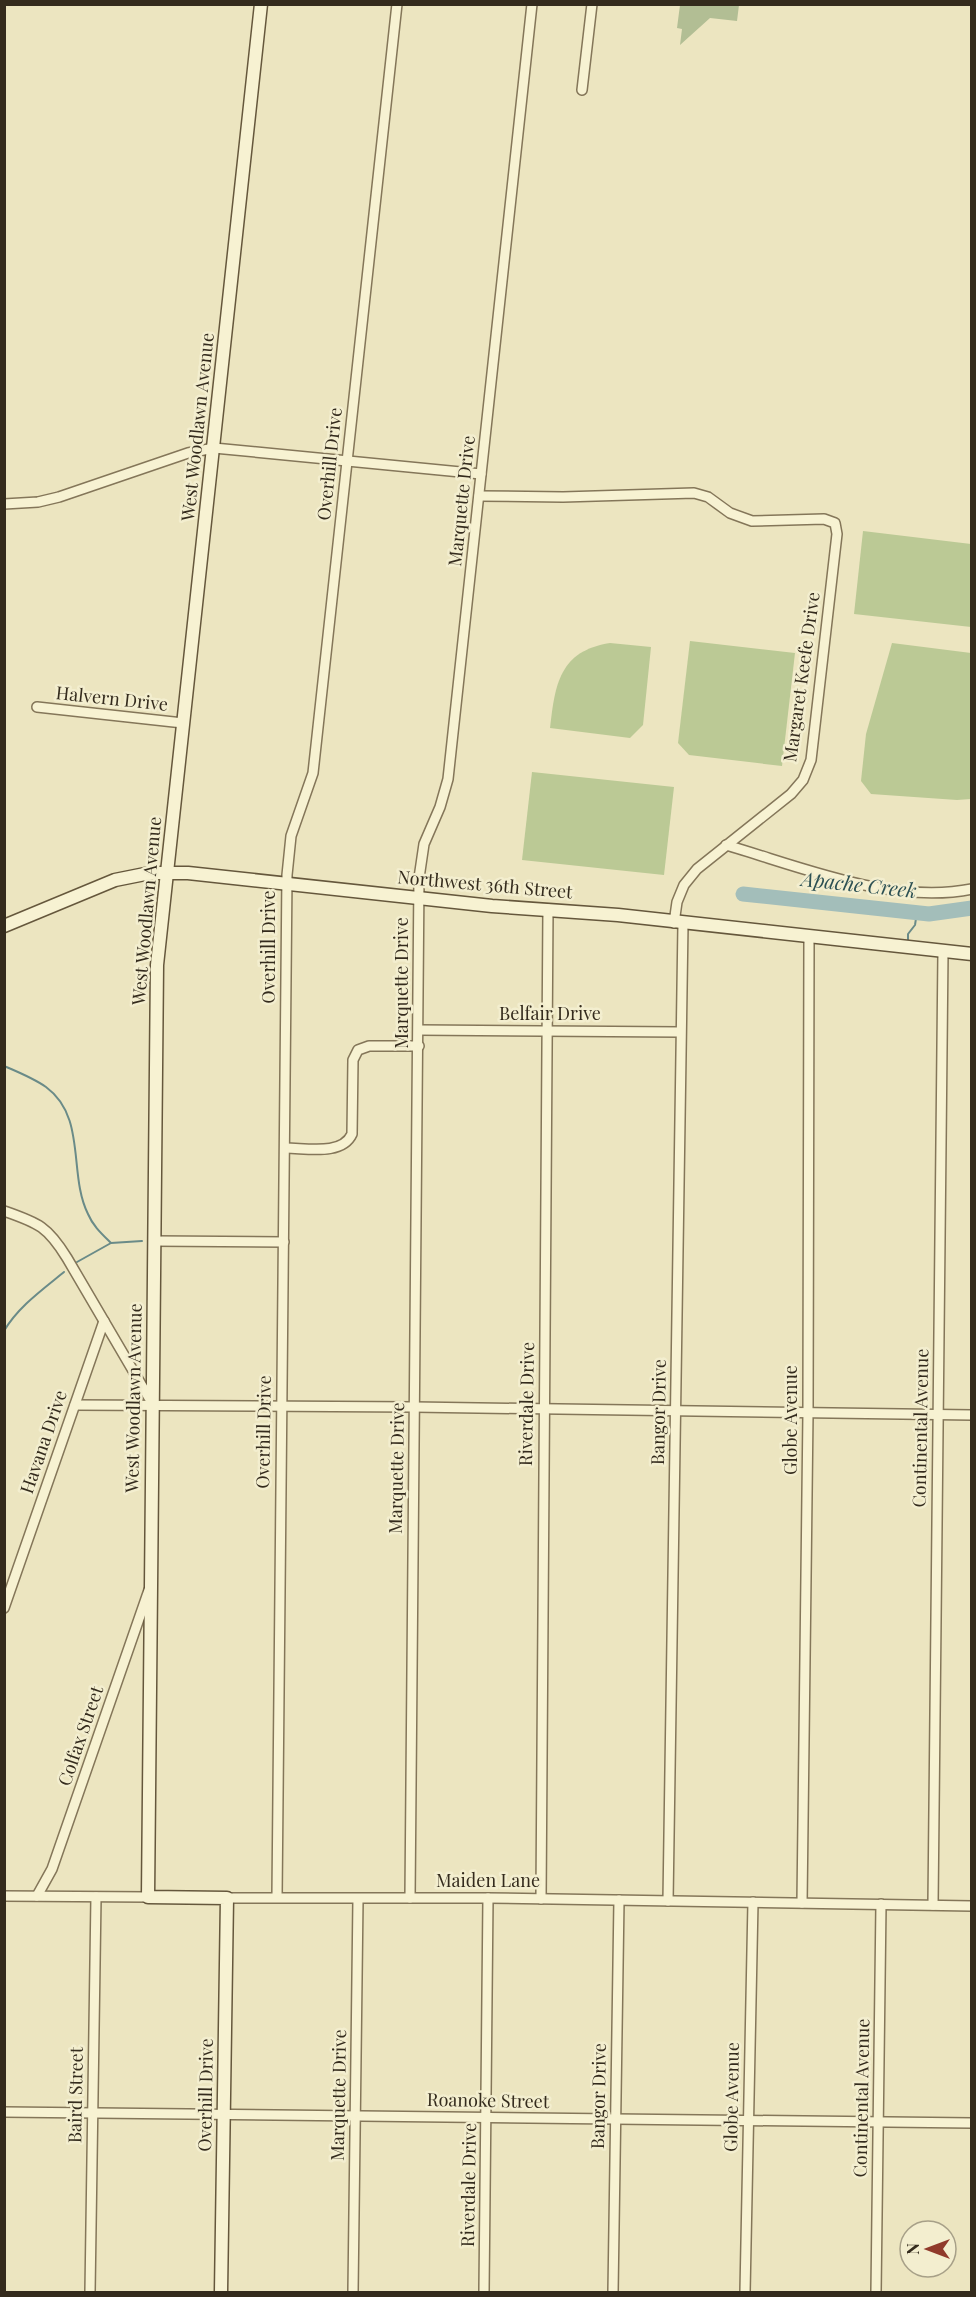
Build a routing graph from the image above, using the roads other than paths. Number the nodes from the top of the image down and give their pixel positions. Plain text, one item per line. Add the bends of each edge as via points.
1 (261, 4) edge
2 (397, 4) edge
3 (532, 4) edge
4 (592, 4) edge
5 (582, 90) dead end
6 (214, 448) junction
7 (348, 460) junction
8 (481, 474) junction
9 (479, 496) junction
10 (4, 504) edge
11 (37, 707) dead end
12 (183, 723) junction
13 (726, 845) junction
14 (167, 873) junction
15 (287, 884) junction
16 (972, 889) edge
17 (418, 898) junction
18 (548, 909) junction
19 (679, 923) junction
20 (4, 926) edge
21 (809, 937) junction
22 (943, 952) junction
23 (972, 954) edge
24 (419, 1030) junction
25 (549, 1030) junction
26 (680, 1032) junction
27 (419, 1046) junction
28 (286, 1148) junction
29 (4, 1211) edge
30 (154, 1241) junction
31 (284, 1242) junction
32 (104, 1321) junction
33 (75, 1404) junction
34 (152, 1404) junction
35 (282, 1407) junction
36 (414, 1407) junction
37 (544, 1410) junction
38 (675, 1412) junction
39 (808, 1413) junction
40 (937, 1414) junction
41 (972, 1415) edge
42 (150, 1585) junction
43 (4, 1608) edge
44 (4, 1896) edge
45 (37, 1896) junction
46 (148, 1897) junction
47 (278, 1897) junction
48 (96, 1898) junction
49 (227, 1898) junction
50 (410, 1898) junction
51 (488, 1898) junction
52 (358, 1899) junction
53 (541, 1899) junction
54 (619, 1900) junction
55 (669, 1901) junction
56 (753, 1902) junction
57 (802, 1904) junction
58 (881, 1904) junction
59 (933, 1905) junction
60 (972, 1906) edge
61 (4, 2112) edge
62 (93, 2113) junction
63 (224, 2114) junction
64 (355, 2116) junction
65 (486, 2118) junction
66 (615, 2119) junction
67 (747, 2120) junction
68 (878, 2122) junction
69 (972, 2123) edge
70 (90, 2292) edge
71 (221, 2292) edge
72 (353, 2292) edge
73 (484, 2292) edge
74 (613, 2292) edge
75 (745, 2292) edge
76 (876, 2292) edge

1 - 6 street, West Woodlawn Avenue
2 - 7 street, Overhill Drive
3 - 8 street, Marquette Drive
4 - 5 street
6 - 7 street
6 - 10 street via 188,453 59,497
6 - 12 street, West Woodlawn Avenue
7 - 8 street
7 - 15 street, Overhill Drive via 313,773 291,836
8 - 9 street, Marquette Drive
9 - 13 street, Margaret Keefe Drive via 694,493 752,522 824,519 836,523 811,760 791,794
9 - 17 street, Marquette Drive via 448,779 424,844
11 - 12 street, Halvern Drive
12 - 14 street, West Woodlawn Avenue
13 - 16 street via 871,887 923,894
13 - 19 street, Margaret Keefe Drive via 684,885 676,902
14 - 15 street, Northwest 36th Street
14 - 20 street, Northwest 36th Street via 113,880
14 - 30 street, West Woodlawn Avenue via 157,965
15 - 17 street, Northwest 36th Street
15 - 28 street, Overhill Drive
17 - 18 street, Northwest 36th Street
17 - 24 street, Marquette Drive
18 - 19 street, Northwest 36th Street
18 - 25 street, Riverdale Drive
19 - 21 street, Northwest 36th Street
19 - 26 street, Bangor Drive
21 - 22 street, Northwest 36th Street
21 - 39 street, Globe Avenue
22 - 23 street, Northwest 36th Street
22 - 40 street, Continental Avenue
24 - 25 street, Belfair Drive
24 - 27 street, Marquette Drive
25 - 26 street, Belfair Drive
25 - 37 street, Riverdale Drive
26 - 38 street, Bangor Drive
27 - 28 street via 369,1046 358,1050 353,1060 350,1139 336,1149
27 - 36 street, Marquette Drive
28 - 31 street, Overhill Drive
29 - 32 street via 45,1228
30 - 31 street
30 - 34 street, West Woodlawn Avenue
31 - 35 street, Overhill Drive
32 - 33 street, Havana Drive
32 - 34 street
33 - 34 street
33 - 43 street, Havana Drive
34 - 35 street
34 - 42 street, West Woodlawn Avenue
35 - 36 street
35 - 47 street, Overhill Drive
36 - 37 street
36 - 50 street, Marquette Drive
37 - 38 street
37 - 53 street, Riverdale Drive
38 - 39 street
38 - 55 street, Bangor Drive
39 - 40 street
39 - 57 street, Globe Avenue
40 - 41 street
40 - 59 street, Continental Avenue
42 - 45 street, Colfax Street via 52,1869
42 - 46 street, West Woodlawn Avenue
44 - 45 street, Maiden Lane
45 - 48 street, Maiden Lane
46 - 48 street, Maiden Lane
46 - 49 street, Maiden Lane
47 - 49 street, Maiden Lane
47 - 52 street, Maiden Lane
48 - 62 street, Baird Street
49 - 63 street, Overhill Drive
50 - 51 street, Maiden Lane
50 - 52 street, Maiden Lane
51 - 53 street, Maiden Lane
51 - 65 street, Riverdale Drive
52 - 64 street, Marquette Drive
53 - 54 street, Maiden Lane
54 - 55 street, Maiden Lane
54 - 66 street, Bangor Drive
55 - 56 street, Maiden Lane
56 - 57 street, Maiden Lane
56 - 67 street, Globe Avenue
57 - 58 street, Maiden Lane
58 - 59 street, Maiden Lane
58 - 68 street, Continental Avenue
59 - 60 street, Maiden Lane
61 - 62 street, Roanoke Street
62 - 63 street, Roanoke Street
62 - 70 street, Baird Street
63 - 64 street, Roanoke Street
63 - 71 street, Overhill Drive
64 - 65 street, Roanoke Street
64 - 72 street, Marquette Drive
65 - 66 street, Roanoke Street
65 - 73 street, Riverdale Drive
66 - 67 street, Roanoke Street
66 - 74 street, Bangor Drive
67 - 68 street, Roanoke Street
67 - 75 street, Globe Avenue
68 - 69 street, Roanoke Street
68 - 76 street, Continental Avenue

